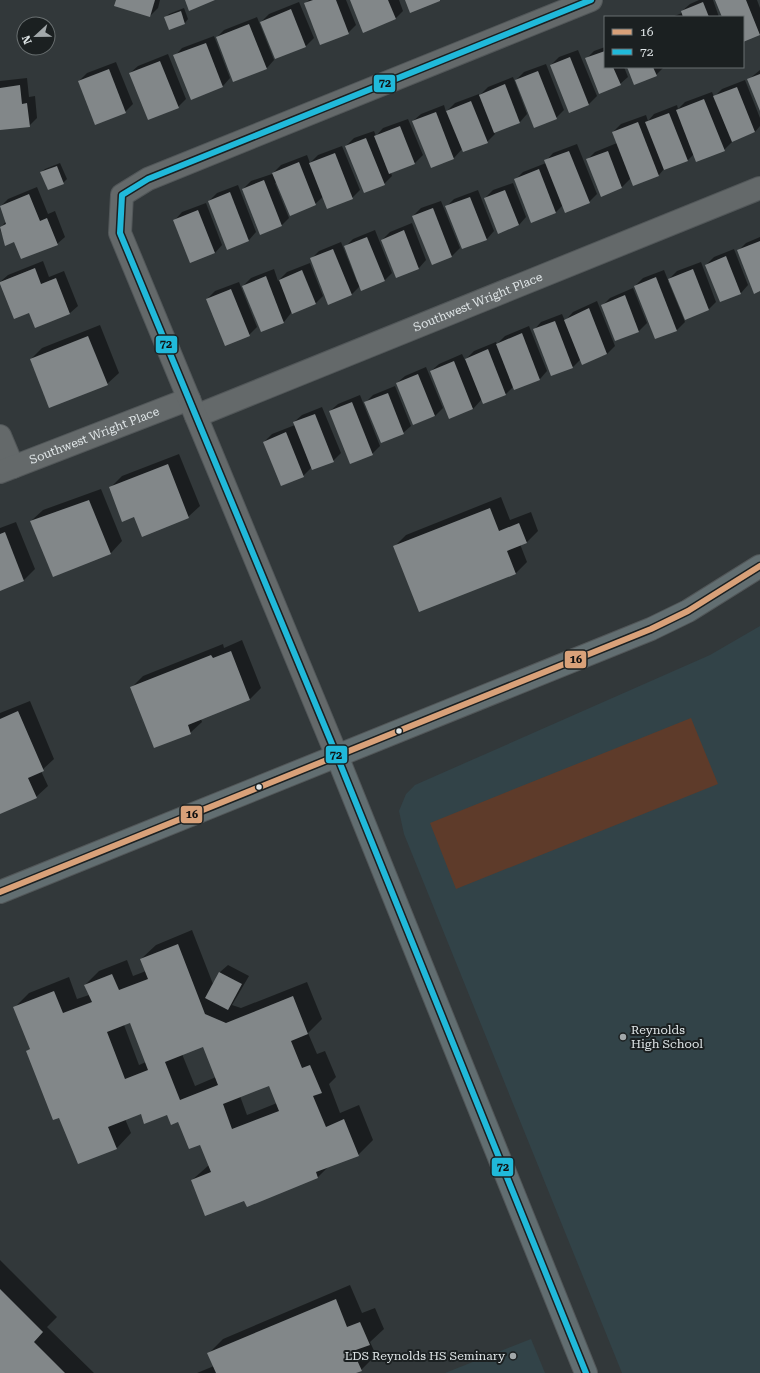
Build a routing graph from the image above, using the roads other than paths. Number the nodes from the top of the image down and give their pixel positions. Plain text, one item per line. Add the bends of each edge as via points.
1 (590, 0) edge
2 (760, 188) edge
3 (193, 408) junction
4 (0, 436) edge
5 (6, 470) edge
6 (760, 566) edge
7 (337, 756) junction
8 (0, 892) edge
9 (586, 1373) edge

1 - 3 street via 148,179 122,195 120,233
2 - 3 street, Southwest Wright Place
3 - 5 street, Southwest Wright Place
3 - 7 street
4 - 5 street
6 - 7 main road via 694,608 651,628
7 - 8 main road
7 - 9 main road

